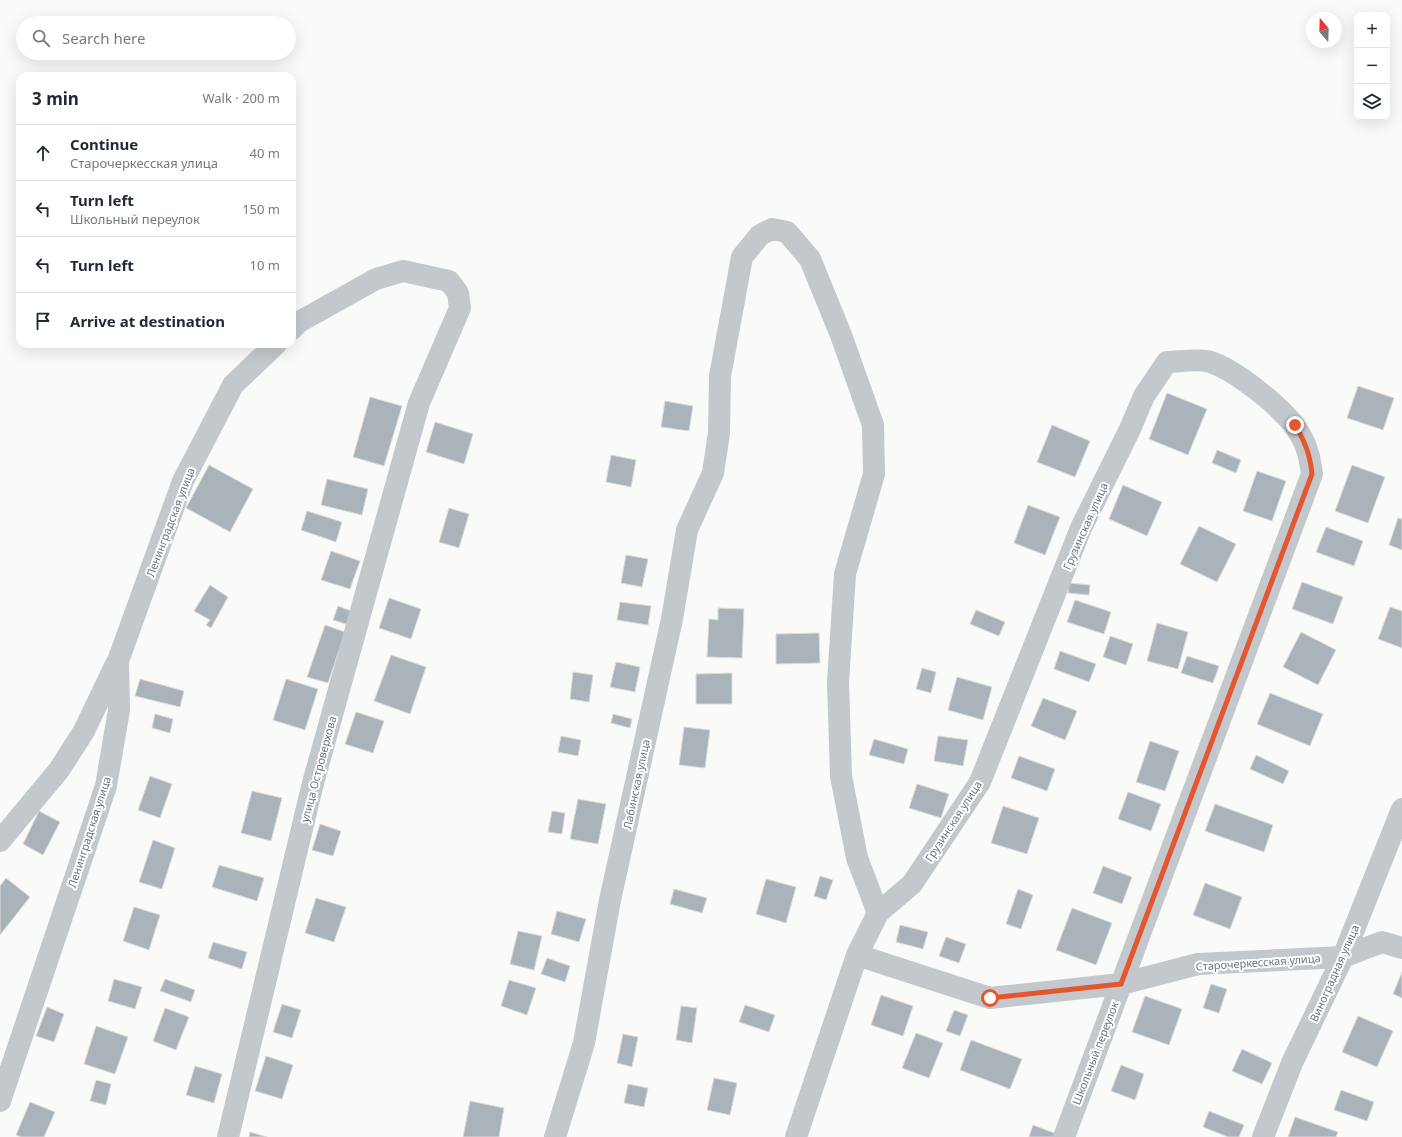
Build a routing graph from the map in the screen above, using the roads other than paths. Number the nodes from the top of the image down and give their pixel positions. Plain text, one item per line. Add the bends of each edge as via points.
1 (296, 325) edge
2 (272, 348) edge
3 (1312, 474) joint
4 (118, 660) junction
5 (1402, 809) edge
6 (0, 841) edge
7 (878, 914) junction
8 (1402, 948) edge
9 (857, 955) junction
10 (1343, 956) junction
11 (1121, 984) junction
12 (0, 1101) edge
13 (228, 1137) edge
14 (555, 1137) edge
15 (796, 1137) edge
16 (1064, 1137) edge
17 (1263, 1137) edge

1 - 13 street, улица Островерхова via 376,279 403,272 449,281 458,293 460,308 419,403 313,783
2 - 4 street, Ленинградская улица via 233,385 183,481
3 - 7 street, Грузинская улица via 1310,458 1295,425 1256,388 1206,361 1167,362 1144,396 1081,528 980,782 912,884
3 - 11 street, Школьный переулок
4 - 6 street via 84,731 59,770
4 - 12 street, Ленинградская улица via 119,710 106,786
5 - 10 street, Виноградная улица
7 - 9 street, Грузинская улица
7 - 14 street, Лабинская улица via 857,858 841,776 838,682 845,574 874,474 873,426 841,335 810,259 787,232 772,229 760,236 742,257 720,376 719,433 713,474 687,530 672,618 610,900 584,1043
8 - 10 street, Старочеркесская улица via 1382,942
9 - 11 street, Старочеркесская улица via 990,998
9 - 15 street, Грузинская улица
10 - 11 street, Старочеркесская улица via 1198,964
10 - 17 street, Виноградная улица via 1292,1063
11 - 16 street, Школьный переулок

